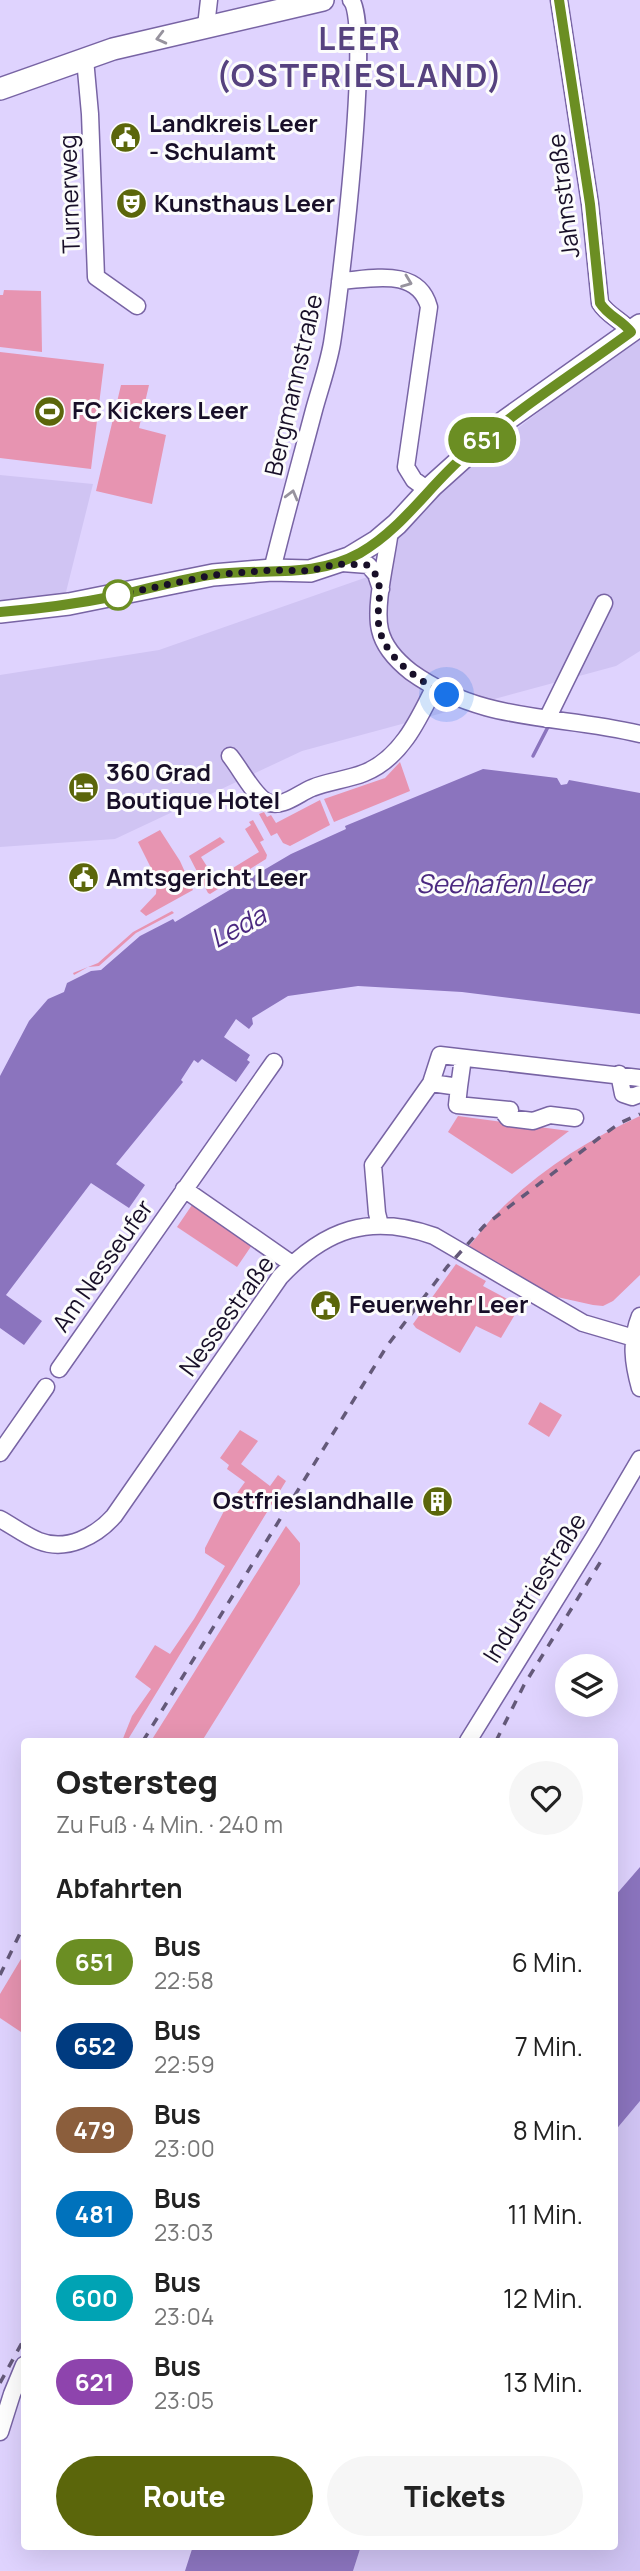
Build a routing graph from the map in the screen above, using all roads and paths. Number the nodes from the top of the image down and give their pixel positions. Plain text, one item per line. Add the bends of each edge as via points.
1 (209, 0) edge
2 (323, 0) edge
3 (559, 0) edge
4 (354, 5) edge
5 (206, 26) junction
6 (85, 59) junction
7 (0, 89) edge
8 (340, 281) junction
9 (137, 306) dead end
10 (636, 329) edge
11 (428, 490) junction
12 (384, 535) junction
13 (336, 564) junction
14 (272, 570) junction
15 (382, 591) junction
16 (608, 605) dead end
17 (0, 612) edge
18 (433, 688) junction
19 (551, 719) junction
20 (640, 734) edge
21 (230, 756) dead end
22 (463, 1058) junction
23 (274, 1062) dead end
24 (619, 1074) junction
25 (640, 1078) edge
26 (431, 1083) junction
27 (459, 1087) junction
28 (640, 1094) edge
29 (575, 1118) dead end
30 (184, 1189) junction
31 (380, 1225) junction
32 (292, 1264) junction
33 (640, 1316) edge
34 (634, 1338) junction
35 (59, 1369) dead end
36 (46, 1387) dead end
37 (640, 1388) edge
38 (0, 1452) edge
39 (640, 1459) edge
40 (0, 1519) edge
41 (470, 1738) edge
42 (21, 2372) edge
43 (0, 2432) edge

1 - 5 street
2 - 5 main road
3 - 10 street, Jahnstraße via 600,303 609,315
4 - 8 street, Bergmannstraße via 358,33 354,148
5 -> 6 main road
6 - 7 main road
6 - 9 street, Turnerweg via 96,277
8 -> 11 street via 395,277 418,286 426,296 429,307 406,467
14 -> 8 street, Bergmannstraße via 331,345
10 - 11 main road via 502,423
11 - 12 main road
12 - 13 main road
12 - 15 street
13 - 14 main road via 310,571
13 - 15 street via 368,565
14 - 17 main road via 213,575 69,604
15 - 18 street via 378,618 383,641 398,661
16 - 19 street
18 - 19 street via 494,710
18 - 21 street via 404,740 386,760 282,803 260,797
19 - 20 street
22 - 24 street
22 - 26 street via 440,1055
22 - 27 street
23 - 30 street, Am Nesseufer
24 - 25 street
24 - 28 street via 623,1094
26 - 27 street
26 - 31 street via 373,1166
27 - 29 street via 457,1105 507,1110 508,1118 533,1121 550,1115
30 - 32 street, Am Nesseufer
30 - 35 street, Am Nesseufer
31 - 32 street, Nessestraße via 328,1237
31 - 34 street, Nessestraße via 434,1236 583,1323
32 - 40 street, Nessestraße via 102,1529 82,1540 53,1543 40,1541
33 - 34 street
34 - 37 street via 633,1362
36 - 38 street
39 - 41 street, Industriestraße
42 - 43 street

